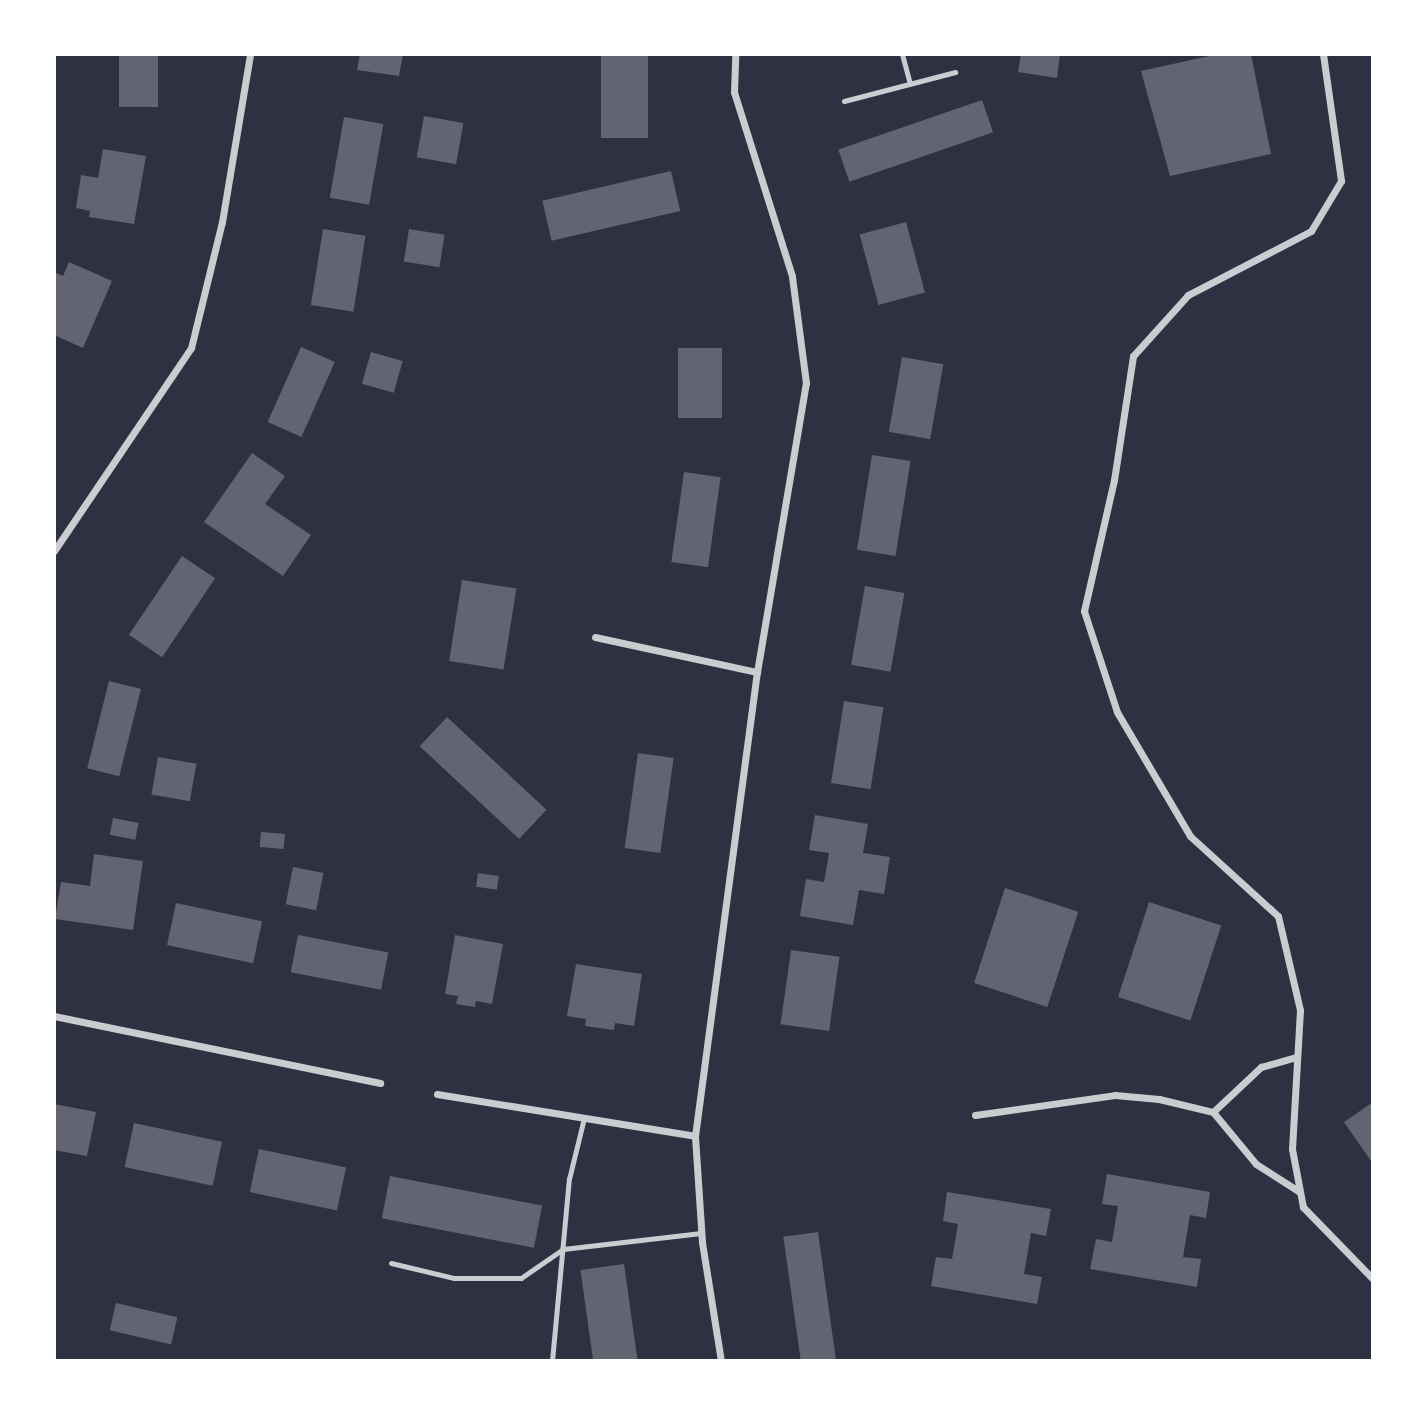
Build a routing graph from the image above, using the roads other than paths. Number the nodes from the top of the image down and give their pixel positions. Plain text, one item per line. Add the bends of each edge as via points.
1 (250, 54) edge
2 (735, 54) edge
3 (902, 54) edge
4 (1323, 54) edge
5 (955, 72) dead end
6 (909, 81) junction
7 (844, 101) dead end
8 (54, 551) edge
9 (595, 637) dead end
10 (757, 672) junction
11 (54, 1016) edge
12 (1297, 1057) junction
13 (380, 1083) dead end
14 (438, 1094) dead end
15 (1213, 1112) junction
16 (975, 1115) dead end
17 (584, 1118) junction
18 (695, 1136) junction
19 (1300, 1192) junction
20 (701, 1233) junction
21 (562, 1249) junction
22 (391, 1263) dead end
23 (1373, 1279) edge
24 (552, 1361) edge
25 (721, 1361) edge

1 - 8 street via 222,222 191,348
2 - 10 street via 734,92 792,276 806,383
3 - 6 lane
4 - 12 street via 1341,181 1311,231 1188,295 1133,356 1114,480 1084,611 1117,712 1191,836 1278,916 1300,1010
5 - 6 lane
6 - 7 lane
9 - 10 street
10 - 18 street
11 - 13 street
12 - 15 street via 1261,1067
12 - 19 street via 1292,1149
14 - 17 street
15 - 16 street via 1159,1099 1115,1095
15 - 19 street via 1256,1164
17 - 18 street
17 - 21 lane via 569,1179
18 - 20 street
19 - 23 street via 1303,1207
20 - 21 lane
20 - 25 street
21 - 22 lane via 522,1278 454,1278
21 - 24 lane

